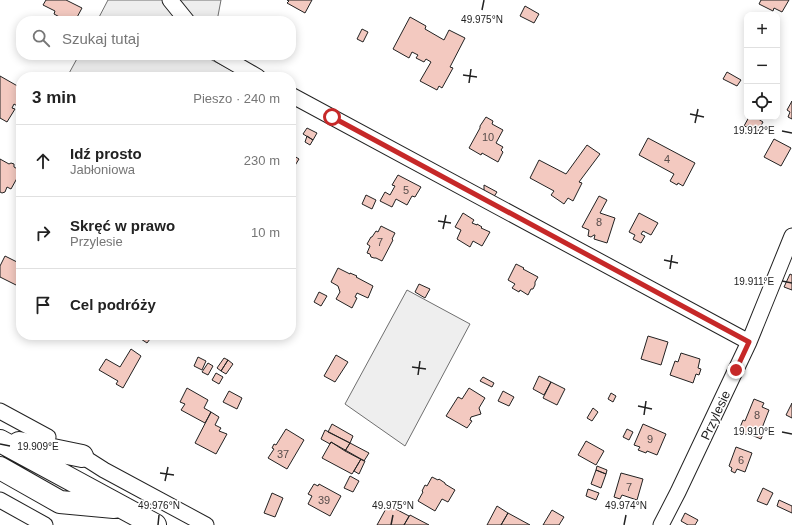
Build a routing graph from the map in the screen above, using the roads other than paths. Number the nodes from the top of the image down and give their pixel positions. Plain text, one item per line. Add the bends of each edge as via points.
1 (170, 0) edge
2 (183, 16) edge
3 (229, 60) edge
4 (249, 72) edge
5 (296, 98) edge
6 (792, 236) edge
7 (749, 342) junction
8 (0, 411) edge
9 (48, 437) dead end
10 (0, 440) edge
11 (82, 456) joint
12 (0, 468) edge
13 (0, 500) edge
14 (123, 508) junction
15 (45, 525) edge
16 (155, 525) edge
17 (206, 525) edge
18 (661, 525) edge

1 - 2 street
3 - 4 street
5 - 7 street
6 - 7 street, Przylesie
7 - 18 street, Przylesie
8 - 9 street
10 - 11 highway
10 - 14 highway
11 - 17 street
12 - 14 highway via 60,502
13 - 15 street
14 - 16 highway

